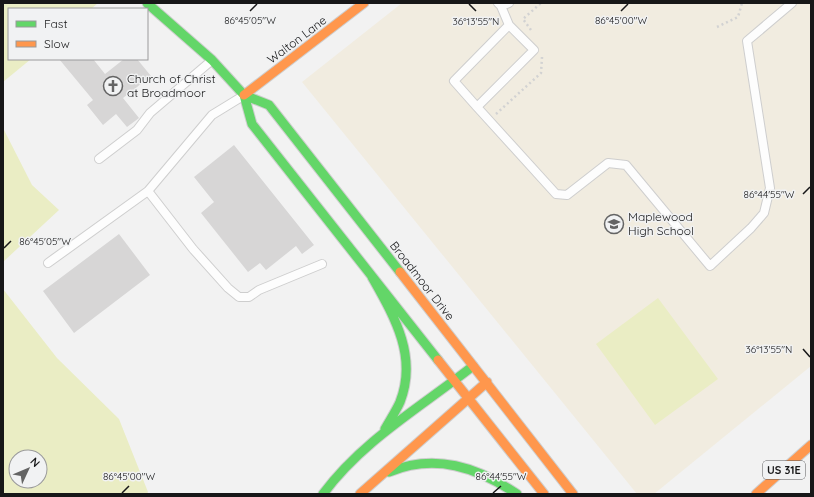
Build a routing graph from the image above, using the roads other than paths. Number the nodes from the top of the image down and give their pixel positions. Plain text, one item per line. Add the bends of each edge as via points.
1 (147, 3) edge
2 (364, 3) edge
3 (792, 3) edge
4 (503, 4) edge
5 (509, 25) junction
6 (212, 60) junction
7 (244, 95) junction
8 (477, 107) junction
9 (99, 159) dead end
10 (148, 191) junction
11 (48, 263) dead end
12 (322, 264) dead end
13 (372, 277) junction
14 (473, 366) junction
15 (454, 382) junction
16 (487, 382) junction
17 (469, 398) junction
18 (382, 435) junction
19 (811, 445) edge
20 (381, 476) junction
21 (323, 494) edge
22 (360, 494) edge
23 (517, 494) edge
24 (544, 494) edge
25 (573, 494) edge
26 (756, 494) edge

1 - 6 main road, Broadmoor Drive
2 - 7 main road, Walton Lane
3 - 8 lane via 747,41 770,188 764,213 710,266 626,165 608,163 567,194 556,194
4 - 5 lane
5 - 8 lane via 454,81
5 - 8 lane via 534,50
6 - 7 main road, Broadmoor Drive
6 - 9 lane via 150,113 137,130
7 - 10 lane via 212,115
7 - 13 main road, Broadmoor Drive via 252,124
7 - 14 main road, Broadmoor Drive via 269,105
10 - 11 lane
10 - 12 lane via 194,249 239,297 248,297
13 - 15 main road, Broadmoor Drive
13 - 18 main road via 402,334 406,351 407,371 404,388 400,402
14 - 15 main road
14 - 16 main road, Broadmoor Drive
15 - 17 main road, Broadmoor Drive
15 - 18 main road
16 - 17 main road
16 - 25 main road, Broadmoor Drive
17 - 20 main road
17 - 24 main road, Broadmoor Drive
18 - 21 main road via 349,462
19 - 26 main road, US 31E
20 - 22 main road
20 - 23 main road via 397,468 439,463 479,473

